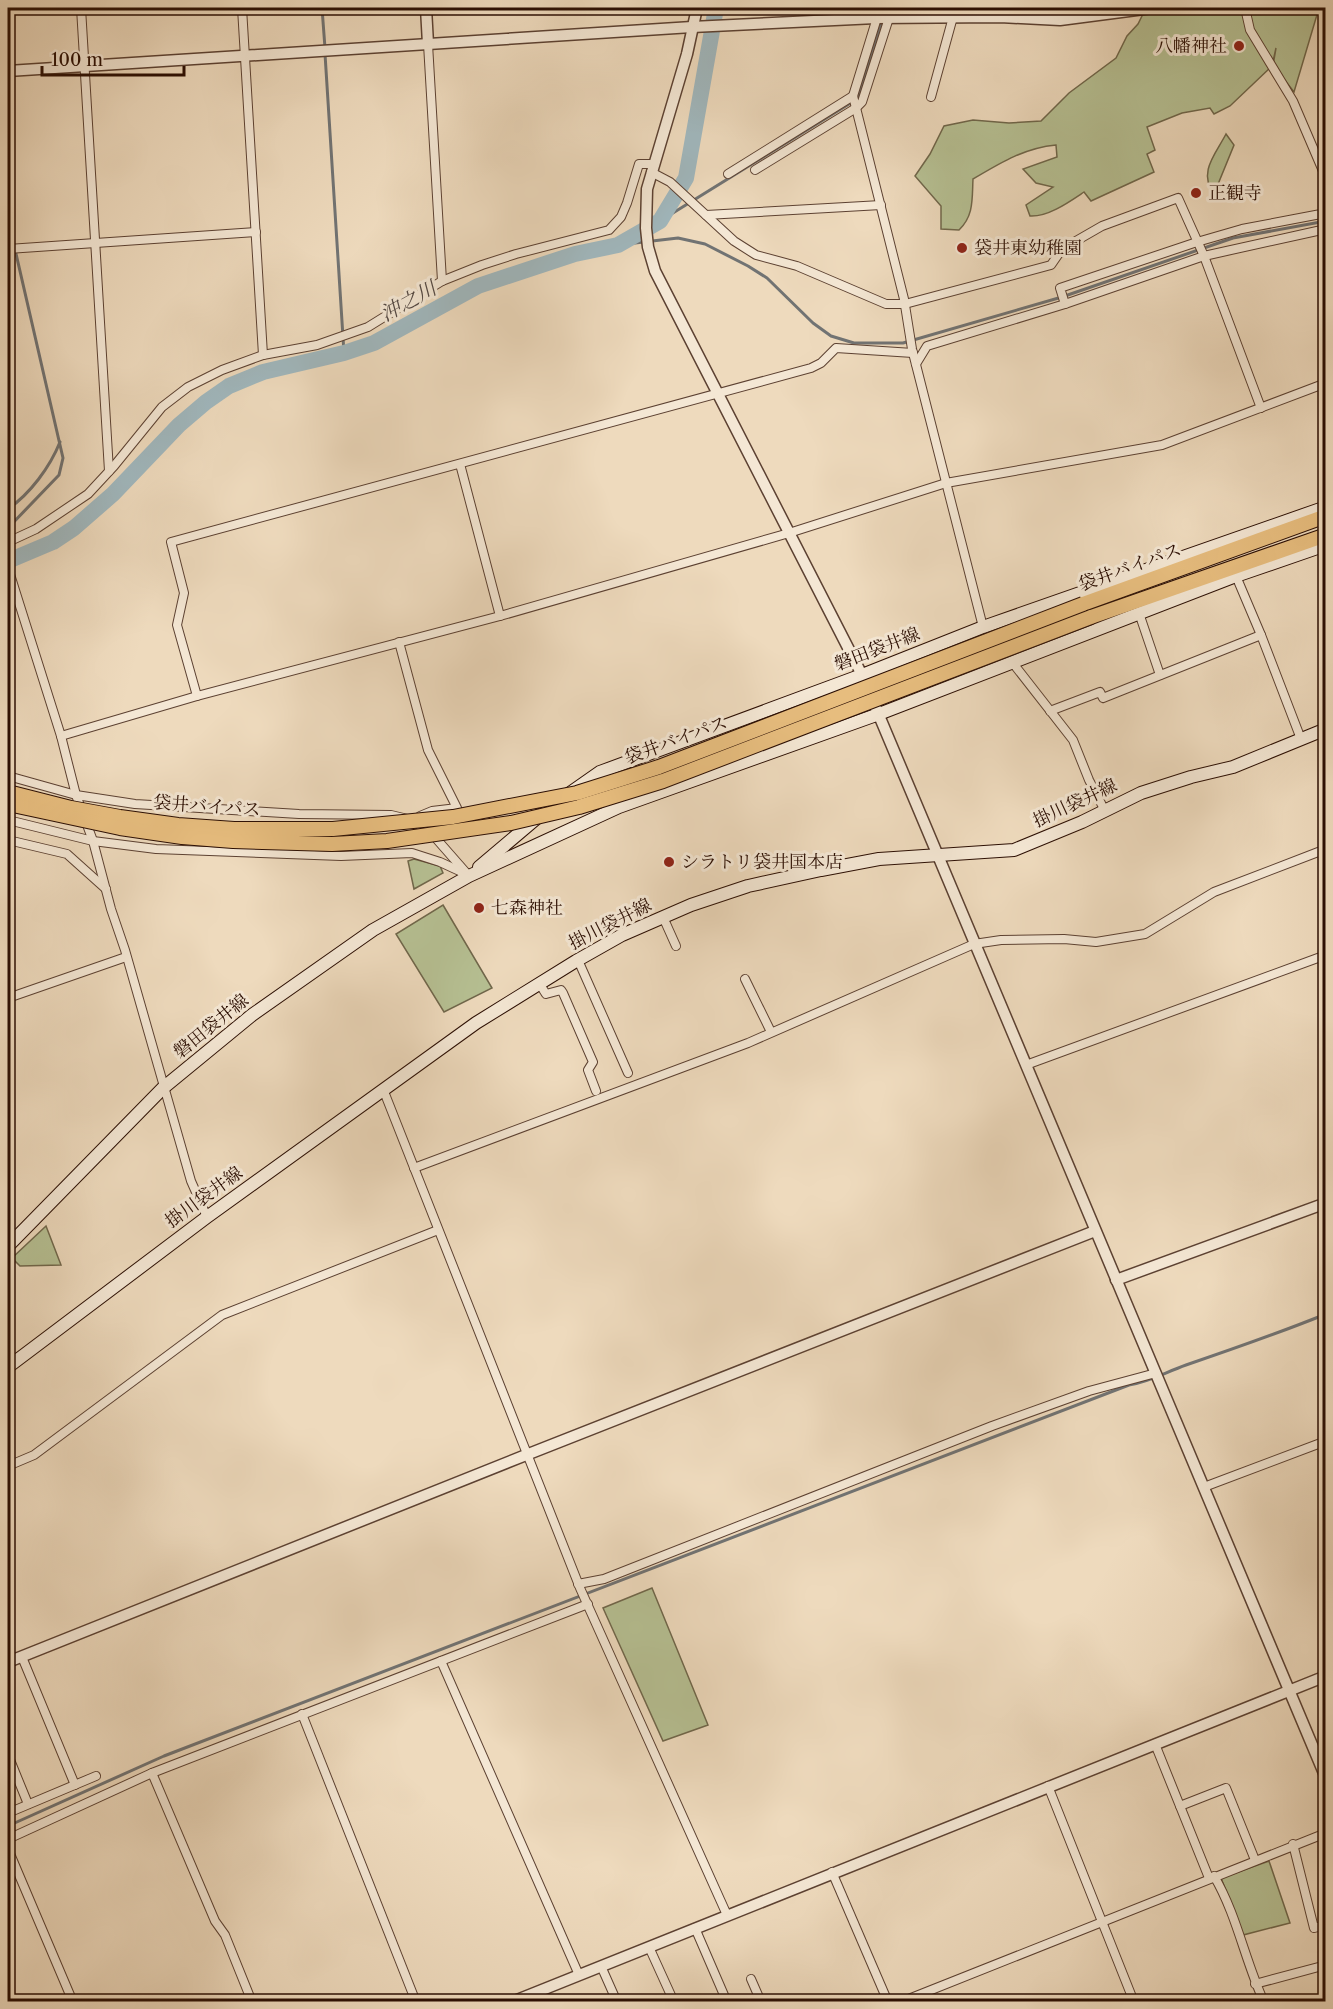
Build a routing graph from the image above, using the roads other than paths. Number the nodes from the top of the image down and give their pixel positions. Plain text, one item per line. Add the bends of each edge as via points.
1 (81, 8) edge
2 (242, 8) edge
3 (426, 8) edge
4 (697, 8) edge
5 (1064, 8) edge
6 (1152, 8) edge
7 (1245, 8) edge
8 (878, 13) edge
9 (953, 17) junction
10 (889, 18) junction
11 (1064, 20) junction
12 (697, 27) junction
13 (428, 44) junction
14 (245, 56) junction
15 (85, 66) junction
16 (8, 71) edge
17 (853, 96) junction
18 (931, 97) dead end
19 (856, 108) junction
20 (652, 168) junction
21 (755, 170) dead end
22 (728, 174) dead end
23 (1326, 178) edge
24 (881, 206) junction
25 (1326, 213) edge
26 (706, 215) junction
27 (1326, 229) edge
28 (255, 232) junction
29 (95, 242) junction
30 (8, 249) edge
31 (1200, 249) junction
32 (442, 281) junction
33 (1063, 298) junction
34 (905, 304) junction
35 (913, 351) junction
36 (263, 355) junction
37 (916, 364) junction
38 (1326, 383) edge
39 (717, 394) junction
40 (1261, 408) junction
41 (460, 464) junction
42 (109, 471) junction
43 (946, 483) junction
44 (1326, 507) edge
45 (1326, 516) edge
46 (789, 533) junction
47 (1326, 535) edge
48 (8, 543) edge
49 (1326, 545) edge
50 (8, 568) edge
51 (1236, 576) junction
52 (1139, 613) junction
53 (500, 616) junction
54 (983, 627) junction
55 (1262, 635) junction
56 (399, 642) junction
57 (1012, 662) junction
58 (862, 675) junction
59 (1160, 675) junction
60 (197, 696) junction
61 (1050, 711) junction
62 (879, 714) junction
63 (1326, 729) edge
64 (61, 736) junction
65 (1301, 739) junction
66 (8, 776) edge
67 (8, 792) edge
68 (76, 795) junction
69 (8, 804) edge
70 (1105, 811) junction
71 (8, 820) edge
72 (412, 820) junction
73 (8, 840) edge
74 (93, 841) junction
75 (1326, 849) edge
76 (936, 855) junction
77 (470, 876) junction
78 (106, 889) junction
79 (663, 917) junction
80 (974, 944) junction
81 (676, 946) dead end
82 (1326, 955) edge
83 (126, 957) junction
84 (578, 960) junction
85 (745, 979) dead end
86 (539, 983) junction
87 (8, 998) edge
88 (771, 1032) junction
89 (1026, 1065) junction
90 (628, 1073) dead end
91 (163, 1088) junction
92 (383, 1089) junction
93 (596, 1091) dead end
94 (414, 1168) junction
95 (1326, 1203) edge
96 (207, 1216) junction
97 (438, 1230) junction
98 (1095, 1231) junction
99 (8, 1246) edge
100 (1116, 1280) junction
101 (8, 1367) edge
102 (1156, 1373) junction
103 (1326, 1442) edge
104 (526, 1455) junction
105 (8, 1466) edge
106 (1204, 1487) junction
107 (579, 1586) junction
108 (587, 1603) junction
109 (22, 1657) junction
110 (441, 1661) junction
111 (8, 1662) edge
112 (1326, 1676) edge
113 (1290, 1690) junction
114 (302, 1714) junction
115 (1155, 1744) junction
116 (8, 1755) edge
117 (152, 1773) junction
118 (96, 1776) dead end
119 (1326, 1778) edge
120 (75, 1785) junction
121 (1048, 1786) junction
122 (28, 1804) junction
123 (1180, 1806) junction
124 (8, 1813) edge
125 (1326, 1833) edge
126 (8, 1839) edge
127 (1293, 1845) junction
128 (8, 1849) edge
129 (1255, 1860) junction
130 (832, 1872) junction
131 (1212, 1877) junction
132 (727, 1915) junction
133 (1103, 1922) junction
134 (1326, 1925) edge
135 (694, 1928) junction
136 (649, 1947) junction
137 (1326, 1965) edge
138 (601, 1966) junction
139 (579, 1975) junction
140 (751, 1979) dead end
141 (1255, 1984) junction
142 (73, 2001) edge
143 (252, 2001) edge
144 (416, 2001) edge
145 (512, 2001) edge
146 (617, 2001) edge
147 (674, 2001) edge
148 (727, 2001) edge
149 (761, 2001) edge
150 (888, 2001) edge
151 (901, 2001) edge
152 (1134, 2001) edge
153 (1264, 2001) edge

1 - 15 street
2 - 14 street
3 - 13 street
4 - 12 street
5 - 11 street
6 - 11 street
7 - 23 street via 1250,30 1293,101
8 - 10 street
8 - 12 street
8 - 17 street
9 - 10 street
9 - 11 street
9 - 18 street
10 - 19 street via 862,102
12 - 13 street
12 - 20 street
13 - 14 street
13 - 32 street
14 - 15 street
14 - 28 street
15 - 16 street
15 - 29 street
17 - 19 street
17 - 22 street
19 - 21 street
19 - 24 street
20 - 26 street
20 - 32 street via 639,164 621,218 609,230 516,254
20 - 39 street via 645,208 648,247 655,271
24 - 26 street
24 - 34 street
25 - 31 street via 1242,230
26 - 34 street via 756,255 797,266 886,304
27 - 31 street
28 - 29 street
28 - 36 street
29 - 30 street
29 - 42 street
31 - 33 street
31 - 33 street via 1060,288
31 - 34 street via 1178,198 1102,226 1062,249 1052,265
31 - 40 street
32 - 36 street via 368,327 317,345
33 - 37 street via 927,346
34 - 35 street
35 - 37 street
35 - 39 street via 836,348 811,368
36 - 42 street via 188,387 162,407
37 - 43 street
38 - 40 street
39 - 41 street
39 - 46 street
40 - 43 street via 1162,445
41 - 53 street
41 - 60 street via 171,542 184,592 177,625
42 - 48 street via 88,494 36,530
43 - 46 street
43 - 54 street
44 - 54 main road, 磐田袋井線
45 - 67 highway, 袋井バイパス, bridge via 1083,604 659,767 576,793 453,817 333,829 234,829 120,817
46 - 53 street
46 - 58 street
47 - 69 highway, 袋井バイパス, bridge via 1091,616 663,781 511,823 387,841 233,841 120,828
49 - 51 main road, 磐田袋井線
50 - 64 street
51 - 52 main road, 磐田袋井線
51 - 55 street
52 - 57 main road, 磐田袋井線
52 - 59 street
53 - 56 street
54 - 58 main road, 磐田袋井線
55 - 59 street
55 - 65 street
56 - 60 street
56 - 72 street via 428,750 457,808 432,811
57 - 61 street
57 - 62 main road, 磐田袋井線
58 - 62 street
58 - 77 main road, 磐田袋井線 via 600,772 513,837
59 - 61 street via 1103,698 1100,692
60 - 64 street
61 - 70 street via 1073,740
62 - 76 street
62 - 77 main road, 磐田袋井線 via 619,807
63 - 65 main road, 掛川袋井線
64 - 68 street
65 - 70 main road, 掛川袋井線 via 1233,767 1141,793
66 - 68 street
68 - 72 street via 135,804 391,815
68 - 74 street
70 - 76 main road, 掛川袋井線 via 1014,850
71 - 74 street
72 - 77 street via 433,835
73 - 78 street via 67,854
74 - 77 street via 156,849 250,853 412,853
74 - 78 street
75 - 80 street via 1214,892 1145,934 1096,942 1043,939
76 - 79 main road, 掛川袋井線 via 879,859 748,886
76 - 80 street
77 - 91 main road, 磐田袋井線 via 373,930 252,1015
78 - 83 street
79 - 81 street
79 - 84 main road, 掛川袋井線
80 - 88 street
80 - 89 street
82 - 89 street
83 - 87 street
83 - 91 street
84 - 86 main road, 掛川袋井線
84 - 90 street
85 - 88 street
86 - 92 main road, 掛川袋井線
86 - 93 street via 546,994 561,990 563,993 593,1062 588,1070
88 - 94 street
89 - 98 street
91 - 96 street via 191,1181
91 - 99 main road, 磐田袋井線
92 - 94 street
92 - 96 main road, 掛川袋井線
94 - 97 street
95 - 100 street
96 - 101 main road, 掛川袋井線
97 - 104 street
97 - 105 street via 222,1315 34,1455
98 - 100 street
98 - 104 street
100 - 102 street
102 - 106 street
102 - 107 street via 1089,1391 992,1426 604,1580
103 - 106 street
104 - 107 street
104 - 109 street
106 - 113 street
107 - 108 street
108 - 110 street
108 - 132 street
109 - 111 street
109 - 120 street
110 - 114 street
110 - 139 street
112 - 113 street
113 - 115 street
113 - 119 street
114 - 117 street
114 - 144 street
115 - 121 street
115 - 123 street
116 - 122 street
117 - 126 street
117 - 143 street
118 - 120 street
120 - 122 street
121 - 130 street
121 - 133 street
122 - 124 street
123 - 129 street via 1226,1788
123 - 131 street
125 - 127 street
127 - 129 street
127 - 134 street via 1314,1928
128 - 142 street
129 - 131 street
130 - 132 street
130 - 150 street
131 - 133 street
131 - 141 street via 1242,1941
132 - 135 street
133 - 151 street
133 - 152 street
135 - 136 street
135 - 148 street
136 - 138 street
136 - 147 street
137 - 141 street
138 - 139 street
138 - 146 street
139 - 145 street
140 - 149 street
141 - 153 street

